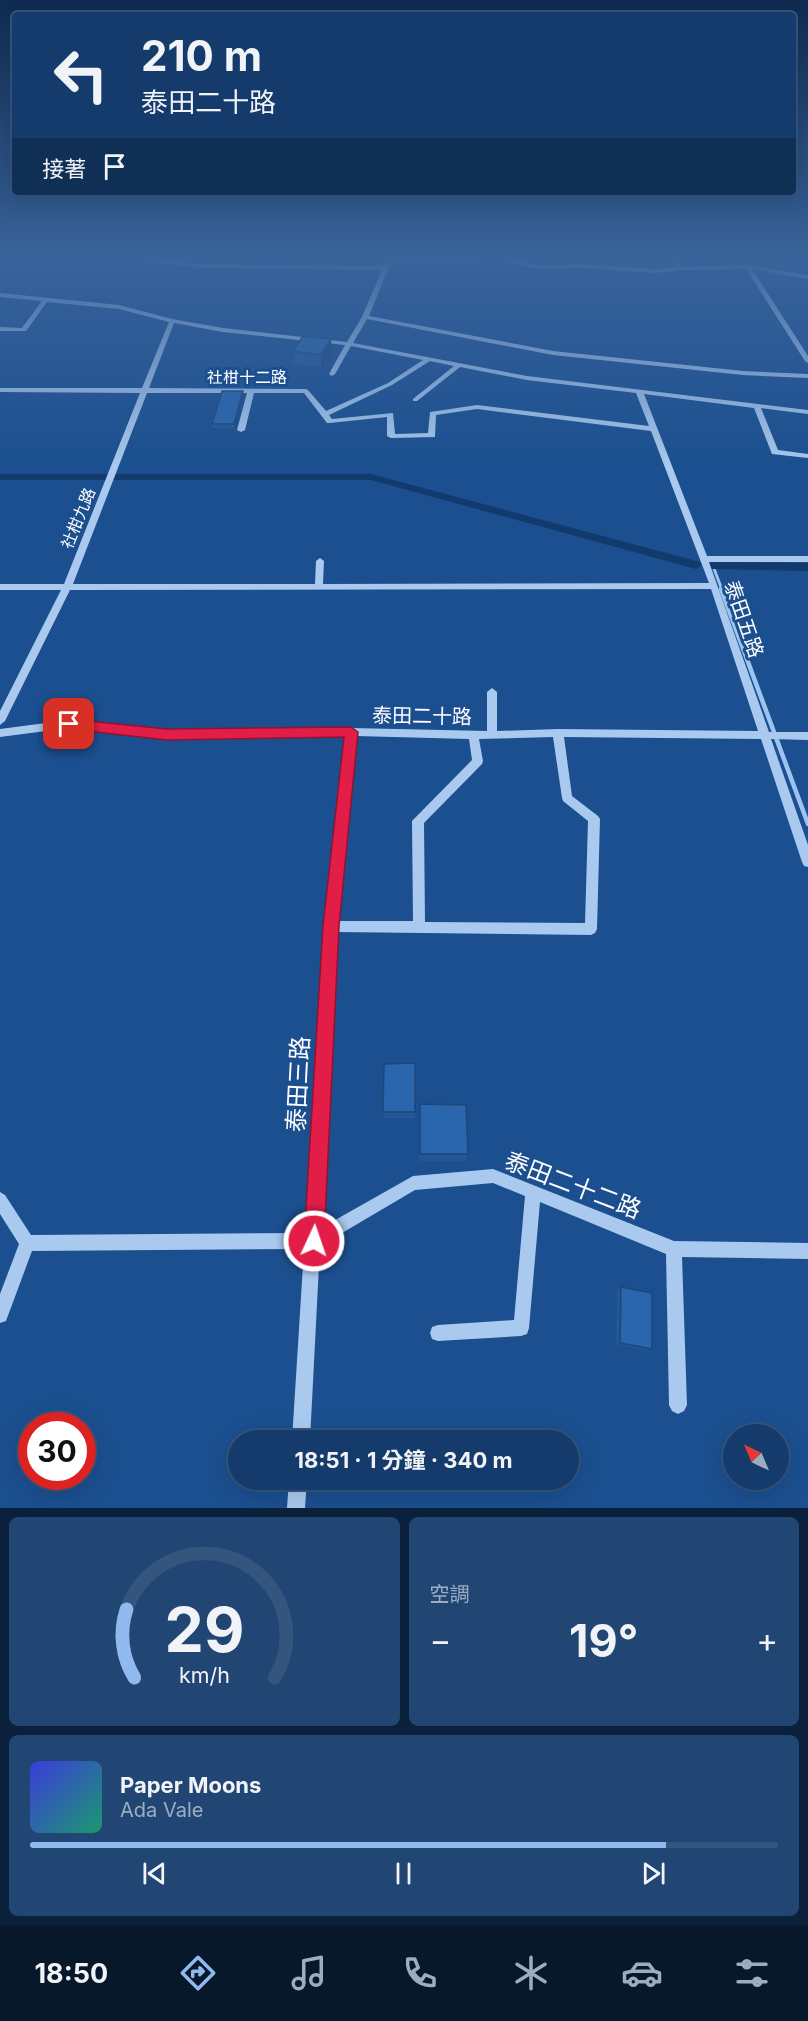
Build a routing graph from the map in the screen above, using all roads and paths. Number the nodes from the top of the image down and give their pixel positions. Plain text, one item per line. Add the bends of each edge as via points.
1 (27, 326) edge
2 (170, 326) edge
3 (202, 326) edge
4 (360, 326) edge
5 (414, 326) edge
6 (786, 326) edge
7 (0, 329) edge
8 (350, 344) junction
9 (429, 359) junction
10 (808, 360) edge
11 (459, 364) junction
12 (332, 374) dead end
13 (808, 376) edge
14 (0, 390) edge
15 (145, 390) junction
16 (251, 390) junction
17 (639, 391) junction
18 (415, 400) dead end
19 (756, 405) junction
20 (808, 412) edge
21 (325, 414) junction
22 (654, 429) junction
23 (241, 430) dead end
24 (808, 456) edge
25 (704, 559) junction
26 (808, 559) edge
27 (320, 561) dead end
28 (319, 586) junction
29 (714, 586) junction
30 (0, 587) edge
31 (67, 587) junction
32 (492, 692) dead end
33 (0, 722) edge
34 (351, 732) junction
35 (0, 733) edge
36 (558, 733) junction
37 (473, 735) junction
38 (492, 735) junction
39 (808, 736) edge
40 (765, 737) junction
41 (808, 862) edge
42 (331, 926) junction
43 (419, 927) junction
44 (533, 1192) junction
45 (0, 1200) edge
46 (314, 1241) junction
47 (27, 1242) junction
48 (674, 1249) junction
49 (808, 1251) edge
50 (0, 1315) edge
51 (438, 1333) dead end
52 (678, 1405) dead end
53 (302, 1430) edge
54 (297, 1490) edge
55 (296, 1508) edge

1 - 7 street via 24,330
2 - 15 street, 社柑九路
3 - 8 street
4 - 8 street
5 - 13 street via 554,353
6 - 10 street
8 - 9 street
8 - 12 street
9 - 11 street
9 - 21 street via 390,384
11 - 17 street via 527,378
11 - 18 street
14 - 15 street, 社柑十二路
15 - 16 street, 社柑十二路
15 - 31 street, 社柑九路
16 - 21 street, 社柑十二路 via 306,391
16 - 23 street
17 - 19 street
17 - 22 street, 泰田五路
19 - 20 street
19 - 24 street via 775,452
21 - 22 street via 330,421 390,415 391,436 432,435 432,413 477,407
22 - 25 street, 泰田五路
25 - 26 street
25 - 29 street, 泰田五路
27 - 28 street
28 - 29 street
28 - 31 street
29 - 40 street, 泰田五路
30 - 31 street
31 - 33 street, 社柑九路
32 - 38 street
34 - 35 street, 泰田二十路 via 167,735 69,724
34 - 37 street, 泰田二十路
34 - 42 street, 泰田三路
36 - 38 street, 泰田二十路
36 - 40 street, 泰田二十路
36 - 43 street via 567,798 594,819 591,928
37 - 38 street, 泰田二十路
37 - 43 street via 478,761 418,821
39 - 40 street, 泰田二十路
40 - 41 street, 泰田五路
42 - 43 street
42 - 46 street, 泰田三路
44 - 46 street, 泰田二十二路 via 493,1176 413,1183
44 - 48 street, 泰田二十二路
44 - 51 street via 520,1328
45 - 47 street
46 - 47 street
46 - 53 street, 泰田三路
47 - 50 street
48 - 49 street, 泰田二十二路
48 - 52 street
54 - 55 street

